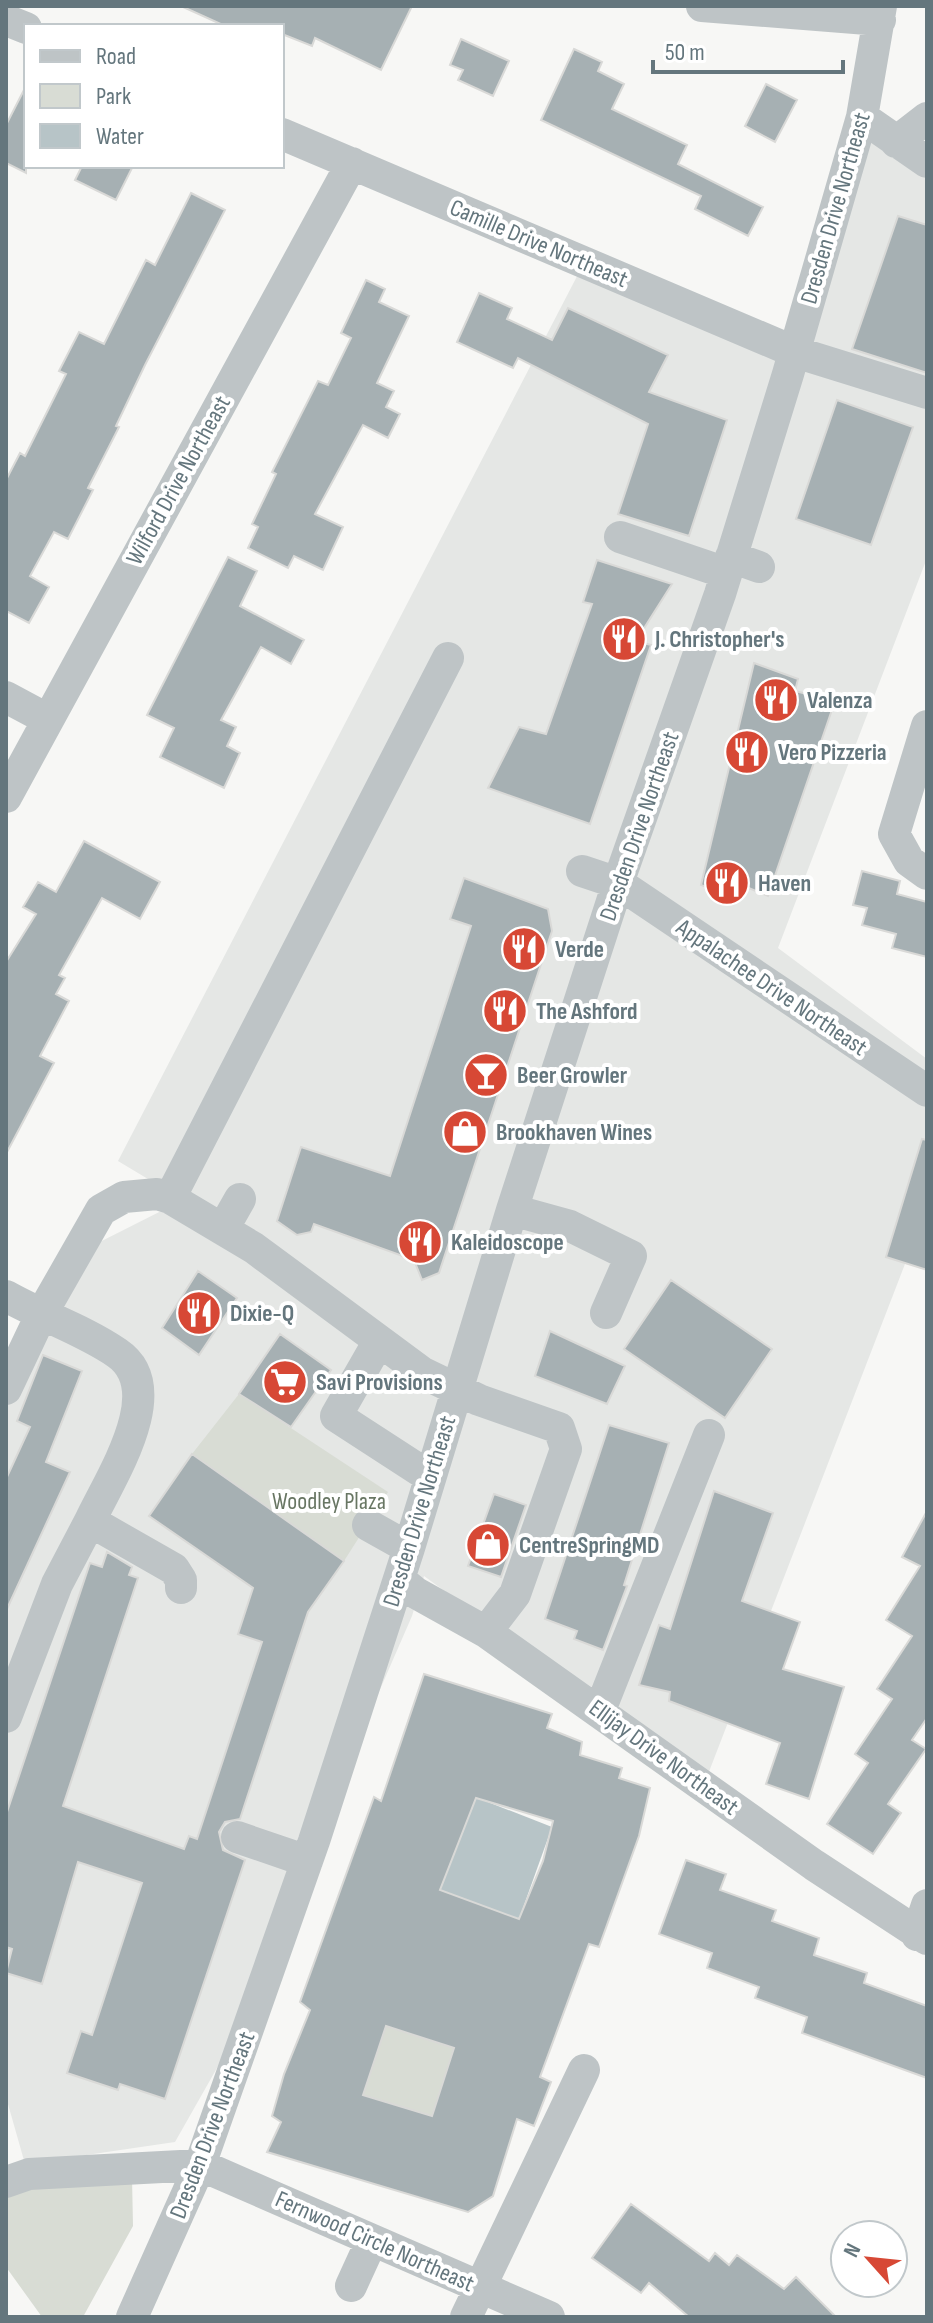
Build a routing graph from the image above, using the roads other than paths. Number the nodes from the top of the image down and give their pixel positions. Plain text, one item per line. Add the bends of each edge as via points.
1 (702, 6) edge
2 (880, 13) edge
3 (862, 117) junction
4 (927, 118) edge
5 (284, 135) edge
6 (896, 142) junction
7 (927, 162) edge
8 (352, 163) junction
9 (795, 352) junction
10 (927, 393) edge
11 (620, 537) dead end
12 (739, 566) junction
13 (448, 658) dead end
14 (6, 697) edge
15 (47, 719) junction
16 (927, 726) edge
17 (6, 797) edge
18 (582, 871) dead end
19 (927, 874) edge
20 (618, 883) junction
21 (927, 1091) edge
22 (170, 1198) junction
23 (240, 1199) dead end
24 (512, 1210) junction
25 (223, 1229) junction
26 (6, 1296) edge
27 (606, 1313) dead end
28 (41, 1315) junction
29 (379, 1341) junction
30 (6, 1389) edge
31 (457, 1389) junction
32 (709, 1435) dead end
33 (430, 1477) junction
34 (90, 1521) junction
35 (368, 1525) dead end
36 (404, 1564) junction
37 (181, 1588) dead end
38 (486, 1632) junction
39 (9, 1699) edge
40 (600, 1710) junction
41 (237, 1837) dead end
42 (307, 1861) junction
43 (924, 1926) edge
44 (584, 2070) dead end
45 (200, 2165) junction
46 (6, 2182) edge
47 (372, 2240) junction
48 (351, 2286) dead end
49 (482, 2288) junction
50 (132, 2317) edge
51 (466, 2317) edge
52 (549, 2317) edge

1 - 2 street
2 - 3 street, Dresden Drive Northeast
3 - 6 street
3 - 9 street, Dresden Drive Northeast
4 - 6 street
5 - 8 street, Camille Drive Northeast
6 - 7 street
8 - 9 street, Camille Drive Northeast
8 - 15 street, Wilford Drive Northeast
9 - 10 street, Camille Drive Northeast
9 - 12 street, Dresden Drive Northeast
11 - 12 street
12 - 20 street, Dresden Drive Northeast
13 - 22 street
14 - 15 street
15 - 17 street, Wilford Drive Northeast
16 - 19 street via 894,834 909,861
18 - 20 street, Appalachee Drive Northeast
20 - 21 street, Appalachee Drive Northeast
20 - 24 street, Dresden Drive Northeast
22 - 25 street
22 - 28 street via 124,1197 101,1210
23 - 25 street
24 - 27 street via 570,1226 631,1256
24 - 31 street, Dresden Drive Northeast
25 - 29 street
26 - 28 street
28 - 30 street
28 - 34 street via 117,1353 134,1369 141,1394 133,1428
29 - 31 street via 423,1373
29 - 33 street via 336,1416
31 - 33 street, Dresden Drive Northeast
31 - 38 street via 559,1428 566,1449 515,1594
32 - 40 street
33 - 36 street, Dresden Drive Northeast
34 - 37 street via 174,1569
34 - 39 street
35 - 36 street, Ellijay Drive Northeast
36 - 38 street, Ellijay Drive Northeast via 416,1593
36 - 42 street, Dresden Drive Northeast
38 - 40 street, Ellijay Drive Northeast
40 - 43 street, Ellijay Drive Northeast
41 - 42 street
42 - 45 street, Dresden Drive Northeast
44 - 49 street
45 - 46 street via 29,2174
45 - 47 street, Fernwood Circle Northeast
45 - 50 street, Dresden Drive Northeast
47 - 48 street
47 - 49 street, Fernwood Circle Northeast
49 - 51 street
49 - 52 street, Fernwood Circle Northeast

